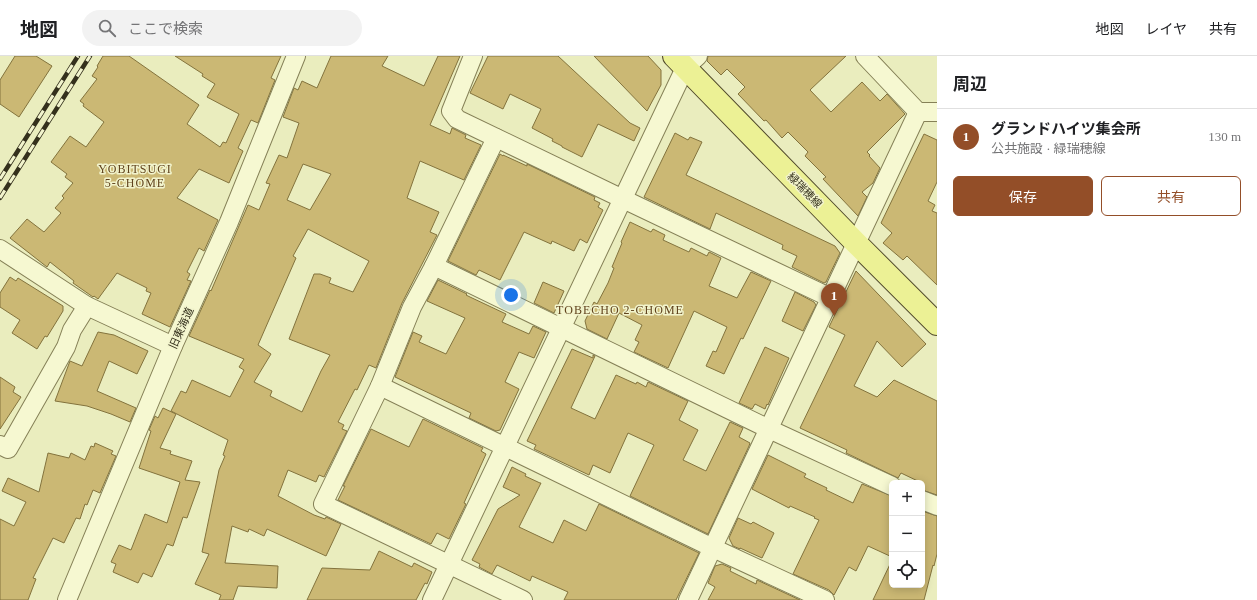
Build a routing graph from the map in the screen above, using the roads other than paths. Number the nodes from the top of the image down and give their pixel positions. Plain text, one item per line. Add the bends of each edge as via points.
1 (296, 56) edge
2 (473, 56) edge
3 (865, 56) edge
4 (686, 60) edge
5 (918, 112) junction
6 (937, 112) edge
7 (496, 138) junction
8 (623, 200) junction
9 (856, 243) junction
10 (0, 249) edge
11 (434, 266) junction
12 (831, 298) junction
13 (87, 306) junction
14 (937, 324) edge
15 (561, 329) junction
16 (172, 346) junction
17 (380, 386) junction
18 (769, 429) junction
19 (0, 445) edge
20 (505, 447) junction
21 (889, 485) edge
22 (925, 501) edge
23 (937, 506) edge
24 (713, 548) junction
25 (449, 565) junction
26 (67, 600) edge
27 (432, 600) edge
28 (523, 600) edge
29 (688, 600) edge
30 (825, 600) edge

1 - 16 street, 旧東海道 via 229,222
2 - 7 street via 452,111 457,119
3 - 5 street
4 - 8 street
4 - 9 main road, 緑瑞穂線
5 - 6 street
5 - 9 street
7 - 8 street
7 - 11 street
8 - 12 street
8 - 15 street
9 - 12 street
9 - 14 main road, 緑瑞穂線
10 - 13 street
11 - 15 street
11 - 17 street via 412,307
12 - 18 street
13 - 16 street
13 - 19 street via 8,449
15 - 18 street
15 - 20 street
16 - 26 street, 旧東海道
17 - 20 street
17 - 25 street via 323,504
18 - 21 street
18 - 24 street
20 - 24 street
20 - 25 street
22 - 23 street
24 - 29 street
24 - 30 street
25 - 27 street
25 - 28 street

